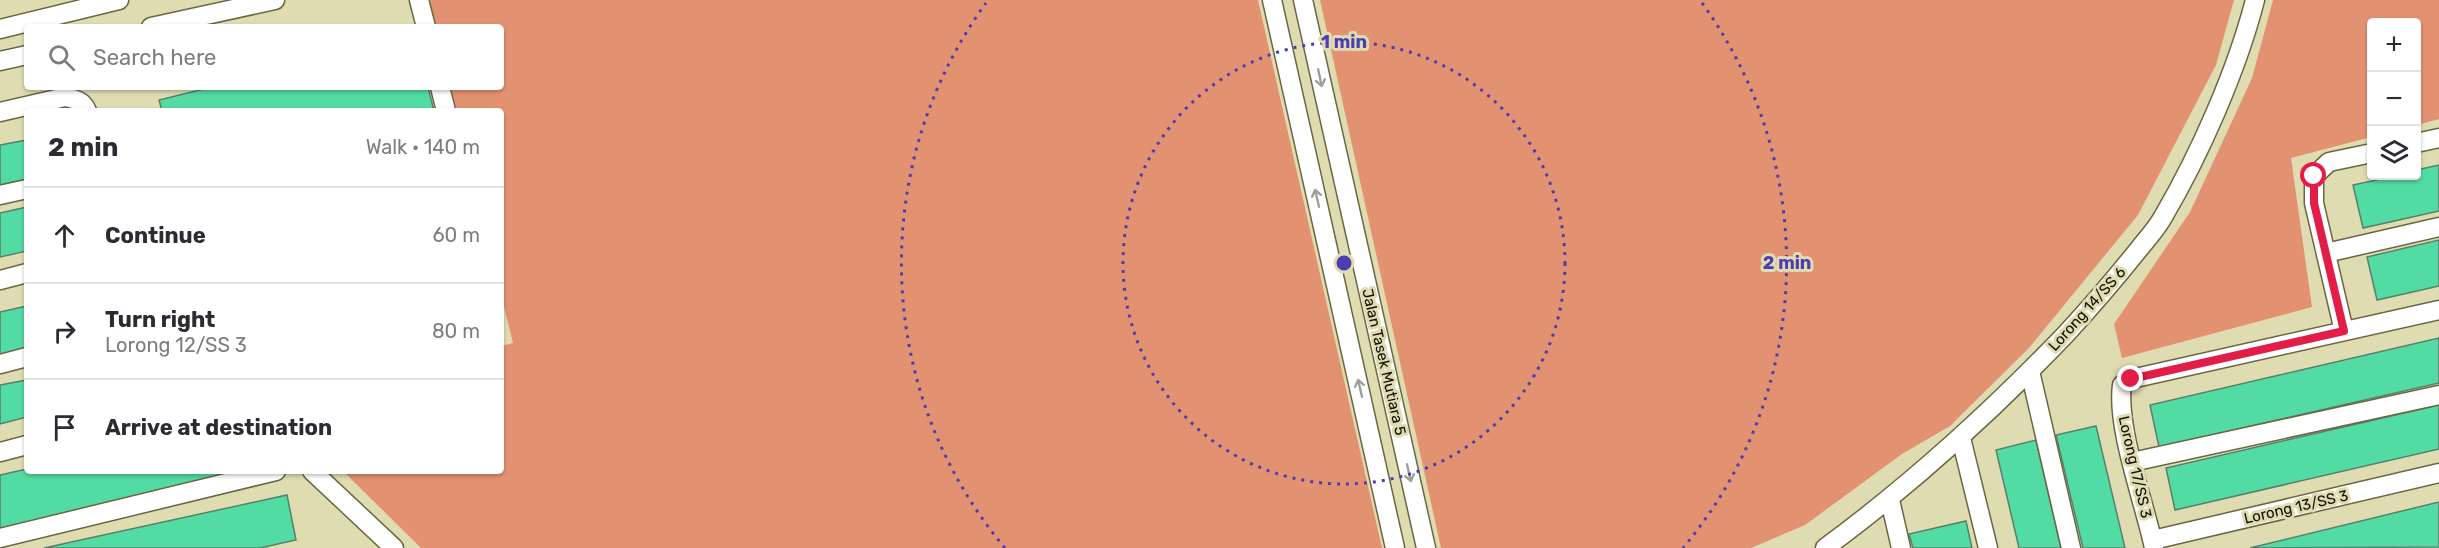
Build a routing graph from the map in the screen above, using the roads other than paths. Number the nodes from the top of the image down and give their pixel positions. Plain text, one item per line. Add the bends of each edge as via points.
1 (119, 0) edge
2 (275, 0) edge
3 (419, 0) edge
4 (1272, 0) edge
5 (1303, 0) edge
6 (2255, 0) edge
7 (165, 24) edge
8 (425, 24) edge
9 (0, 29) edge
10 (24, 56) edge
11 (0, 61) edge
12 (441, 90) edge
13 (86, 108) edge
14 (445, 108) edge
15 (0, 112) edge
16 (2439, 138) edge
17 (2421, 142) edge
18 (2367, 154) edge
19 (24, 190) edge
20 (0, 195) edge
21 (2439, 227) edge
22 (2326, 253) junction
23 (24, 274) edge
24 (0, 280) edge
25 (2439, 310) edge
26 (2344, 331) junction
27 (24, 358) edge
28 (0, 364) edge
29 (2030, 371) junction
30 (2439, 395) edge
31 (1394, 410) junction
32 (1368, 419) junction
33 (1961, 438) junction
34 (24, 446) edge
35 (0, 452) edge
36 (2132, 462) junction
37 (2439, 473) edge
38 (264, 474) edge
39 (315, 474) edge
40 (1890, 500) junction
41 (0, 538) edge
42 (2153, 544) edge
43 (394, 548) edge
44 (1395, 548) edge
45 (1426, 548) edge
46 (1825, 548) edge
47 (1901, 548) edge
48 (1988, 548) edge
49 (2071, 548) edge

1 - 9 street
2 - 7 street
3 - 8 street
32 -> 4 street, Jalan Tasek Mutiara 5
5 -> 31 street, Jalan Tasek Mutiara 5
6 - 29 street, Lorong 14/SS 6 via 2217,104 2163,219 2103,295
10 - 11 street
12 - 14 street
13 - 15 street via 65,97
16 - 17 street
18 - 22 street via 2329,162 2314,176 2314,203
19 - 20 street
21 - 22 street
22 - 26 street
23 - 24 street
25 - 26 street
26 - 36 street, Lorong 17/SS 3 via 2131,379 2122,385 2120,398
27 - 28 street
29 - 33 street, Lorong 14/SS 6
29 - 49 street
30 - 36 street
31 - 32 street
31 -> 45 street, Jalan Tasek Mutiara 5
32 - 44 street, Jalan Tasek Mutiara 5
33 - 40 street, Lorong 14/SS 6
33 - 48 street
34 - 35 street
36 - 42 street, Lorong 17/SS 3
37 - 42 street, Lorong 13/SS 3
38 - 41 street
39 - 43 street
40 - 46 street, Lorong 14/SS 6
40 - 47 street

